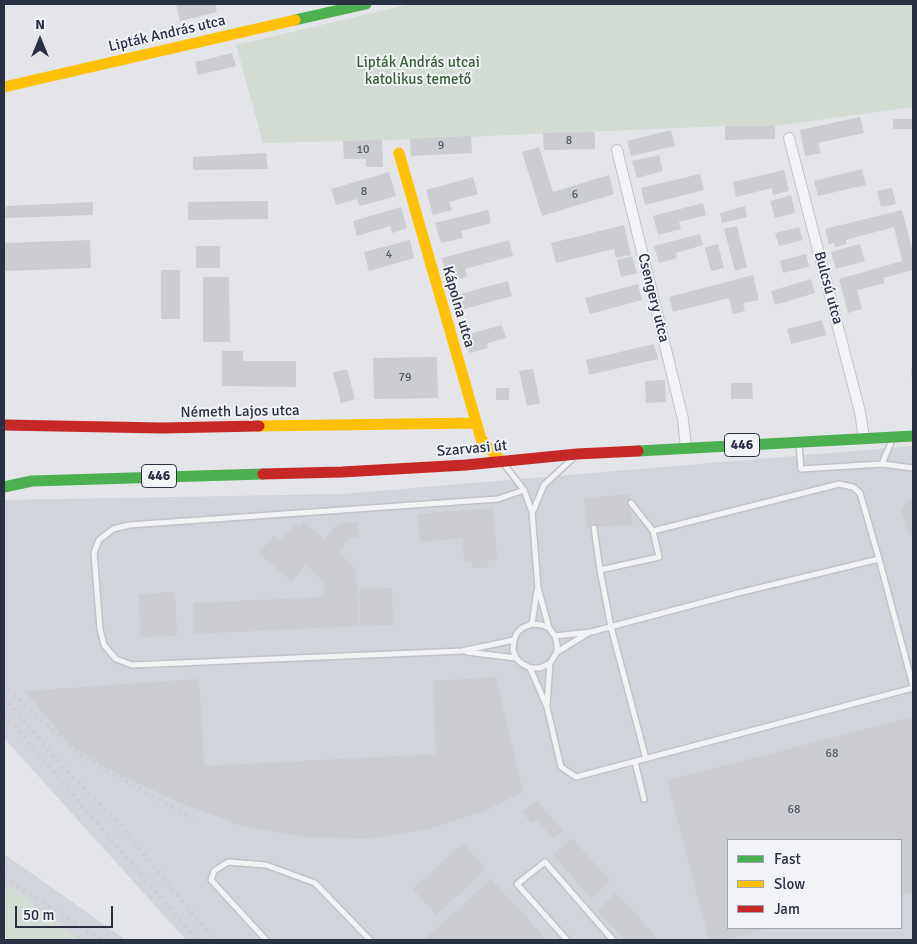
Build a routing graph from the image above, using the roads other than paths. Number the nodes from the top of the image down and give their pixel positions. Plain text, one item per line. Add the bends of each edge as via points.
1 (366, 4) edge
2 (4, 87) edge
3 (788, 138) dead end
4 (617, 150) dead end
5 (399, 153) dead end
6 (476, 423) junction
7 (4, 425) edge
8 (913, 436) edge
9 (894, 437) junction
10 (864, 438) junction
11 (798, 442) junction
12 (686, 448) junction
13 (577, 454) junction
14 (502, 462) junction
15 (882, 464) junction
16 (913, 468) edge
17 (4, 477) edge
18 (32, 481) junction
19 (4, 487) edge
20 (524, 490) junction
21 (631, 503) dead end
22 (532, 512) junction
23 (594, 528) dead end
24 (653, 531) junction
25 (879, 559) junction
26 (600, 570) junction
27 (538, 588) junction
28 (532, 624) junction
29 (611, 627) junction
30 (548, 628) junction
31 (591, 632) junction
32 (555, 636) junction
33 (514, 640) junction
34 (462, 651) junction
35 (557, 652) junction
36 (516, 658) junction
37 (550, 663) junction
38 (530, 668) junction
39 (913, 687) edge
40 (547, 707) junction
41 (646, 759) junction
42 (635, 762) junction
43 (644, 798) dead end
44 (266, 940) edge
45 (370, 940) edge
46 (567, 940) edge
47 (613, 940) edge

1 - 2 street, Lipták András utca
3 - 10 street, Bulcsú utca via 860,412
4 - 12 street, Csengery utca via 683,419
5 - 6 street, Kápolna utca
6 - 7 street, Németh Lajos utca via 162,428
6 - 14 street, Kápolna utca via 481,439
8 - 9 street, Szarvasi út / 446
9 - 10 street, Szarvasi út / 446
9 - 15 lane
10 - 11 street, Szarvasi út / 446
11 - 12 street, Szarvasi út / 446
11 - 15 lane via 801,469
12 - 13 street, Szarvasi út / 446
13 - 14 street, Szarvasi út / 446
13 - 22 lane via 544,485
14 - 18 street, Szarvasi út / 446 via 342,472
14 - 20 lane
15 - 16 lane
17 - 18 street, Szarvasi út / 446
18 - 19 street, Szarvasi út / 446
20 - 22 lane
20 - 34 lane via 498,499 129,525 113,529 99,540 94,553 104,645 116,659 132,665
21 - 24 lane
22 - 27 lane
23 - 26 lane
24 - 25 lane via 839,484 853,486 860,493
24 - 26 lane via 658,557
25 - 29 lane via 738,592
25 - 39 lane
26 - 29 lane
27 - 28 lane
27 - 30 lane
28 - 30 lane
28 - 33 lane via 522,628
29 - 31 lane
29 - 41 lane
30 - 32 lane
31 - 32 lane
31 - 35 lane
32 - 35 lane
33 - 34 lane
33 - 36 lane
34 - 36 lane
35 - 37 lane
36 - 38 lane
37 - 38 lane
37 - 40 lane
38 - 40 lane
39 - 41 lane
40 - 42 lane via 561,767 576,776
41 - 42 lane
42 - 43 lane
44 - 45 lane via 211,880 214,871 228,862 266,865 315,883
46 - 47 lane via 517,884 545,862

